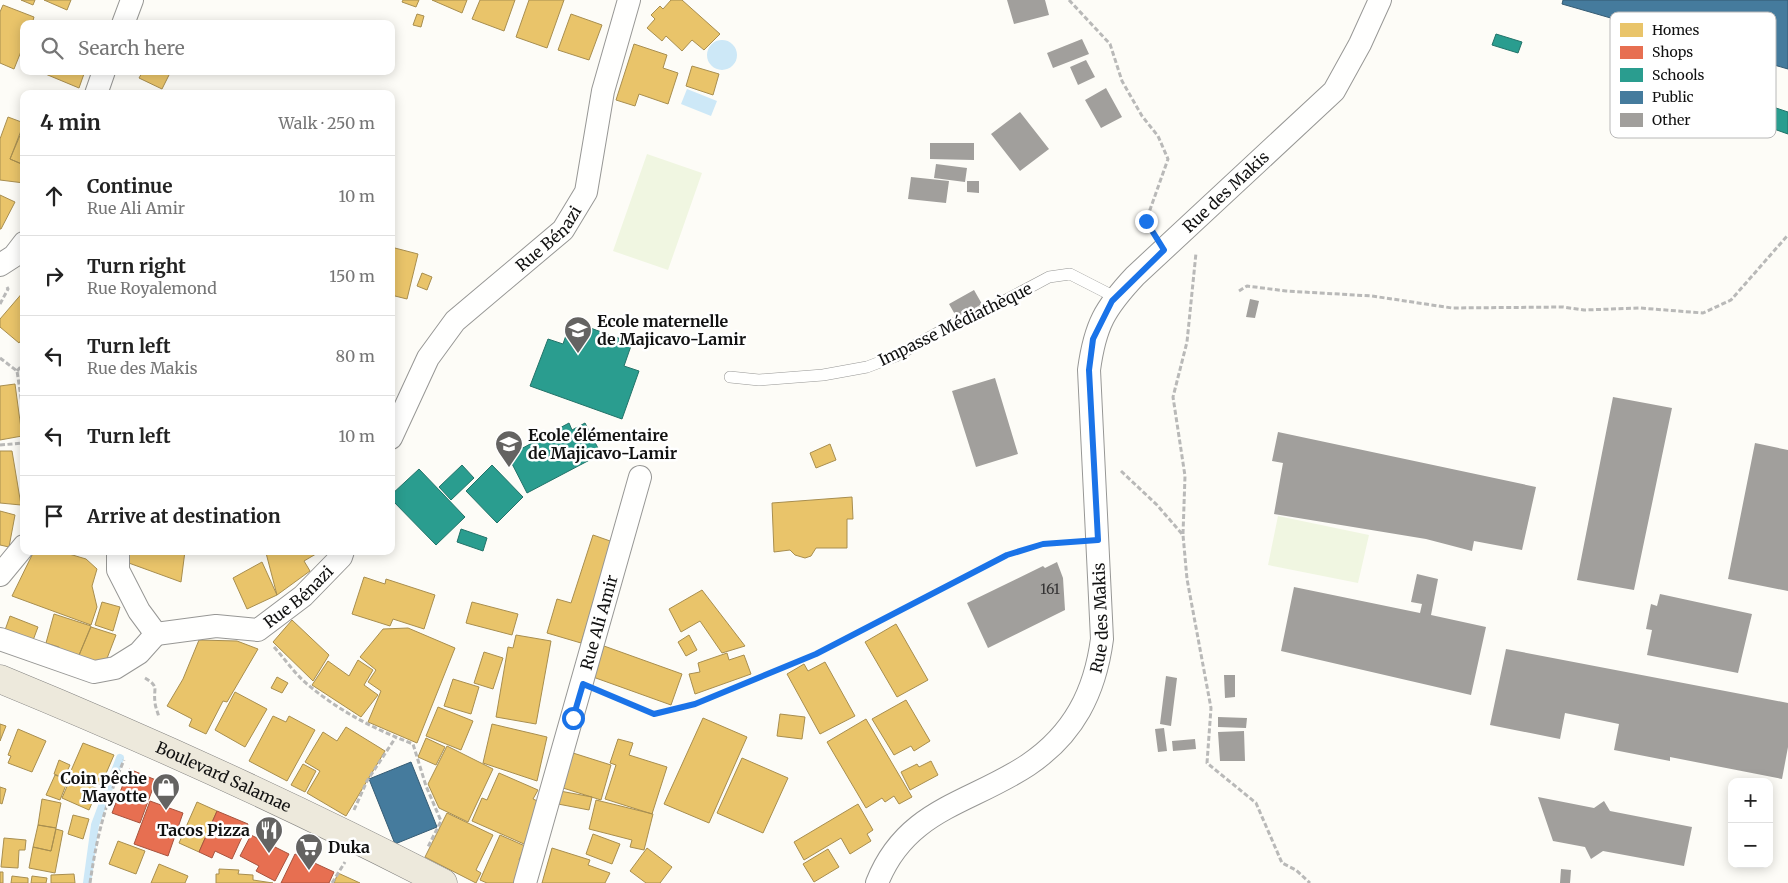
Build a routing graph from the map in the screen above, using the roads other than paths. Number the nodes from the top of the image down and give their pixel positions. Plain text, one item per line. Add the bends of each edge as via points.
1 (132, 0) edge
2 (1380, 0) edge
3 (622, 2) edge
4 (124, 20) edge
5 (103, 75) edge
6 (97, 90) edge
7 (20, 248) edge
8 (0, 266) edge
9 (1115, 297) junction
10 (730, 377) dead end
11 (395, 429) edge
12 (640, 477) dead end
13 (20, 551) edge
14 (118, 555) edge
15 (342, 555) edge
16 (0, 575) edge
17 (156, 634) junction
18 (0, 640) edge
19 (0, 679) edge
20 (443, 883) edge
21 (525, 883) edge
22 (877, 883) edge

1 - 4 street
2 - 9 street, Rue des Makis via 1334,91
3 - 11 street, Rue Bénazi via 586,192 563,230 455,321 428,358
5 - 6 street
7 - 8 street
9 - 10 lane, Impasse Médiathèque via 1070,274 1049,276 896,356 867,367 823,375 758,380
9 - 22 street, Rue des Makis via 1093,339 1089,370 1102,638 1098,667 1088,696 1076,719 1056,743 1028,765 956,803 900,840
12 - 21 street, Rue Ali Amir
13 - 16 street
14 - 17 street via 118,570 139,611
15 - 17 street, Rue Bénazi via 303,596 258,630 216,626
17 - 18 street via 139,653 115,668 94,672
19 - 20 main road, Boulevard Salamae via 145,739 345,832

